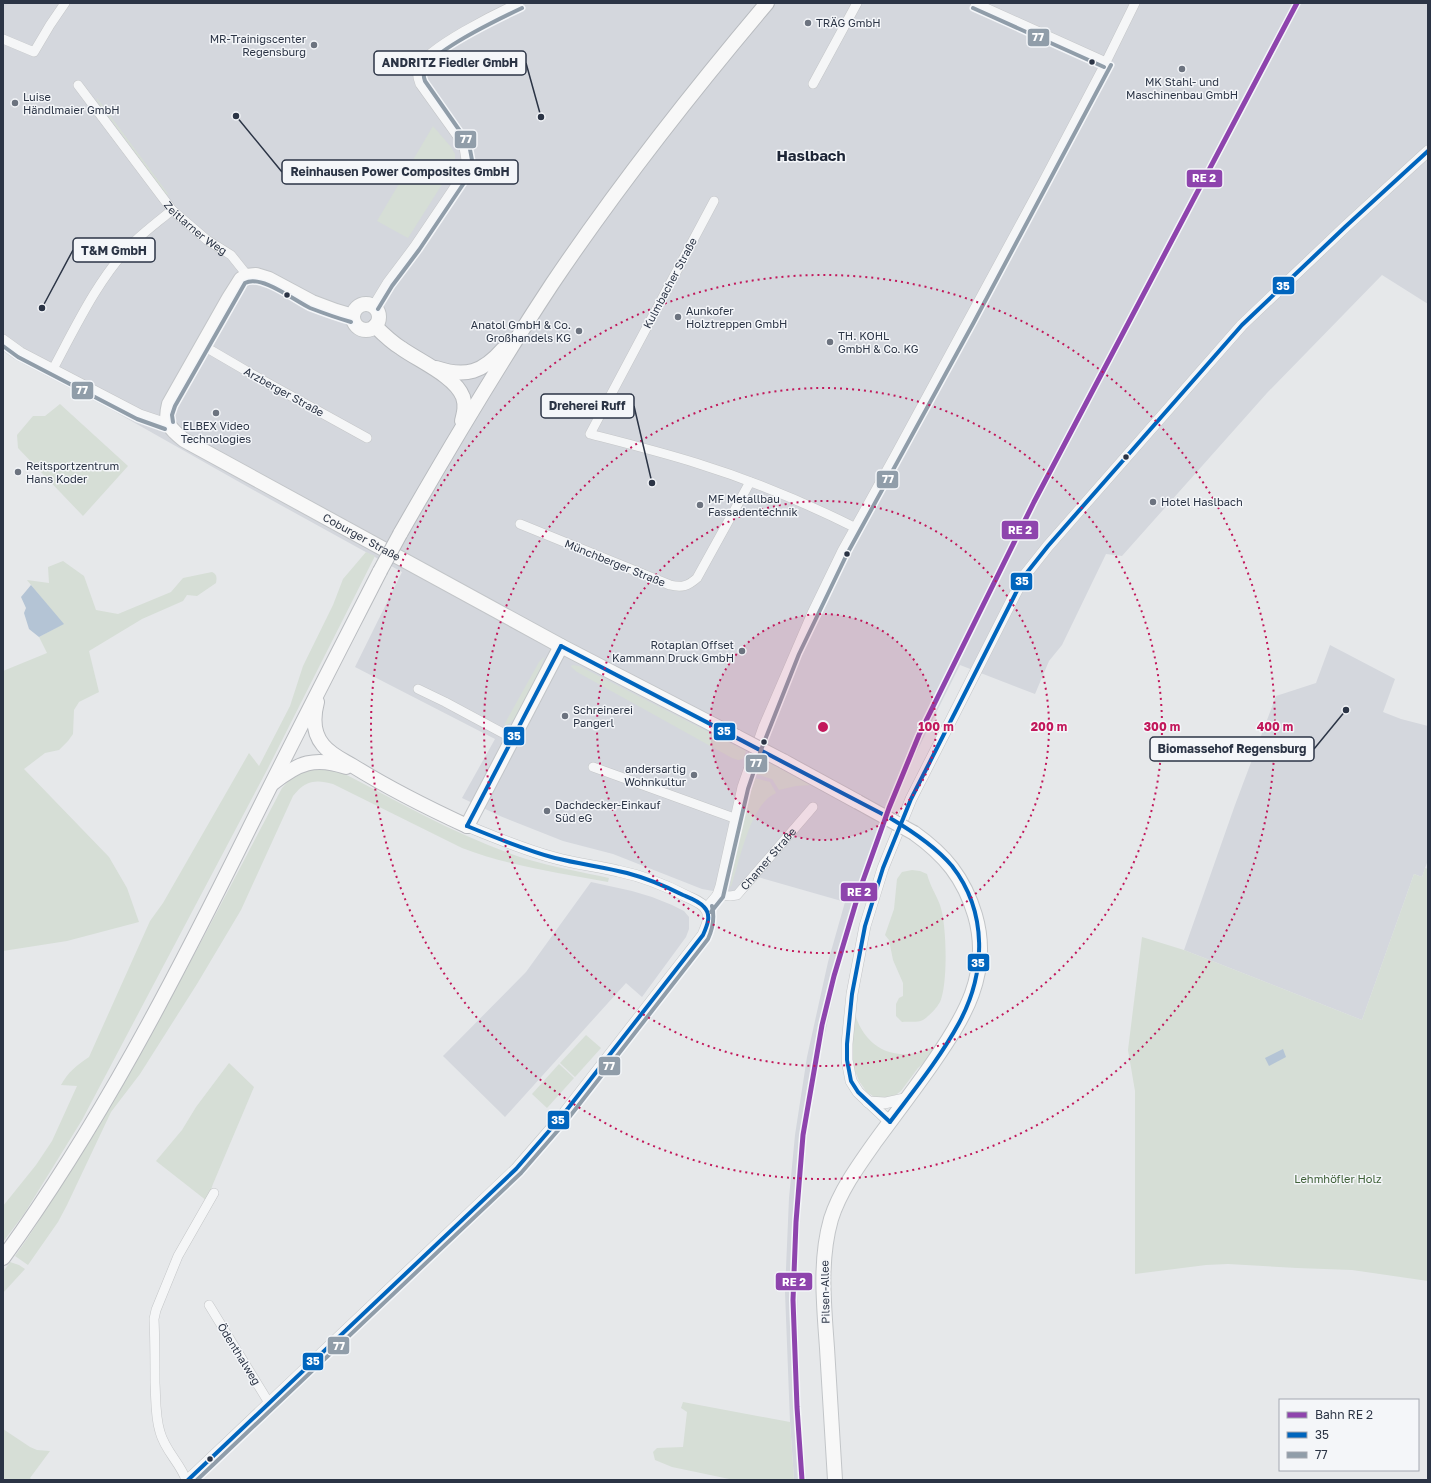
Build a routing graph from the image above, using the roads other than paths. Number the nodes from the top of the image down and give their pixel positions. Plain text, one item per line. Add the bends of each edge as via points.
1 (64, 3) edge
2 (519, 3) edge
3 (767, 3) edge
4 (857, 3) edge
5 (974, 3) edge
6 (1135, 3) edge
7 (3, 39) edge
8 (1106, 62) junction
9 (813, 84) dead end
10 (78, 85) dead end
11 (1428, 151) edge
12 (714, 201) dead end
13 (172, 210) junction
14 (247, 275) junction
15 (373, 306) junction
16 (353, 316) junction
17 (527, 322) junction
18 (375, 326) junction
19 (3, 339) edge
20 (202, 345) junction
21 (432, 367) junction
22 (53, 369) junction
23 (167, 423) junction
24 (460, 430) junction
25 (367, 438) dead end
26 (750, 482) junction
27 (520, 524) dead end
28 (856, 528) junction
29 (561, 646) junction
30 (323, 682) junction
31 (418, 689) dead end
32 (512, 738) junction
33 (593, 767) dead end
34 (367, 775) junction
35 (271, 784) junction
36 (813, 807) dead end
37 (734, 818) junction
38 (467, 826) junction
39 (717, 895) junction
40 (706, 908) junction
41 (908, 1098) junction
42 (868, 1102) junction
43 (890, 1122) junction
44 (214, 1193) dead end
45 (3, 1258) edge
46 (209, 1305) dead end
47 (269, 1402) junction
48 (187, 1480) edge
49 (835, 1480) edge

1 - 7 street via 34,52
2 - 15 street via 443,45 425,58 418,68 420,84 464,147 464,173
3 - 17 main road via 640,160
4 - 9 street
5 - 8 street
6 - 8 street
8 - 28 street
10 - 13 street, Zeitlarner Weg
11 - 42 street via 1242,325 1060,533 1029,571 1013,598 920,780 891,844 872,900 852,994 847,1044 851,1081
12 - 26 street, Kulmbacher Straße via 590,434 677,457
13 - 14 street, Zeitlarner Weg via 207,240 232,255
13 - 22 street via 132,243 114,265
14 - 16 main road via 256,274 269,279 312,302
14 - 20 main road via 241,279
15 - 16 main road via 359,306
15 - 18 main road via 379,316
16 - 18 main road via 354,323 360,328 367,330
17 - 21 main road via 494,359 475,371 453,372
17 - 24 main road
18 - 21 main road via 401,348
19 - 22 street
20 - 23 main road via 169,404
20 - 25 street, Arzberger Straße
21 - 24 main road via 452,382 463,396 465,412
22 - 23 street via 140,414
23 - 29 main road, Coburger Straße via 172,431 184,440
24 - 30 main road, bridge via 400,534
26 - 27 street, Münchberger Straße via 697,578 685,586 670,585
26 - 28 street, Kulmbacher Straße
28 - 37 street via 842,551 794,652 755,748
29 - 32 main road
29 - 41 main road, Pilsen-Allee, bridge via 738,737 914,833 932,846 951,866 966,890 977,920 980,955 978,974 967,1008 953,1034
30 - 34 main road via 315,714 315,732 331,752
30 - 35 main road
31 - 32 street
32 - 38 main road
33 - 37 street
34 - 35 main road via 334,763 318,761 296,766
34 - 38 main road
35 - 45 main road via 204,918 114,1086
36 - 39 street, Chamer Straße via 737,895
37 - 39 street
38 - 40 street via 555,858 651,880 683,894
39 - 40 street
40 - 47 street via 709,920 703,935 539,1144
41 - 42 street via 885,1103
41 - 43 main road, Pilsen-Allee
42 - 43 street
43 - 49 main road, Pilsen-Allee via 840,1196 826,1240 824,1298
44 - 48 street via 178,1256 154,1319 156,1406 160,1433
46 - 47 street, Ödenthalweg
47 - 48 street

